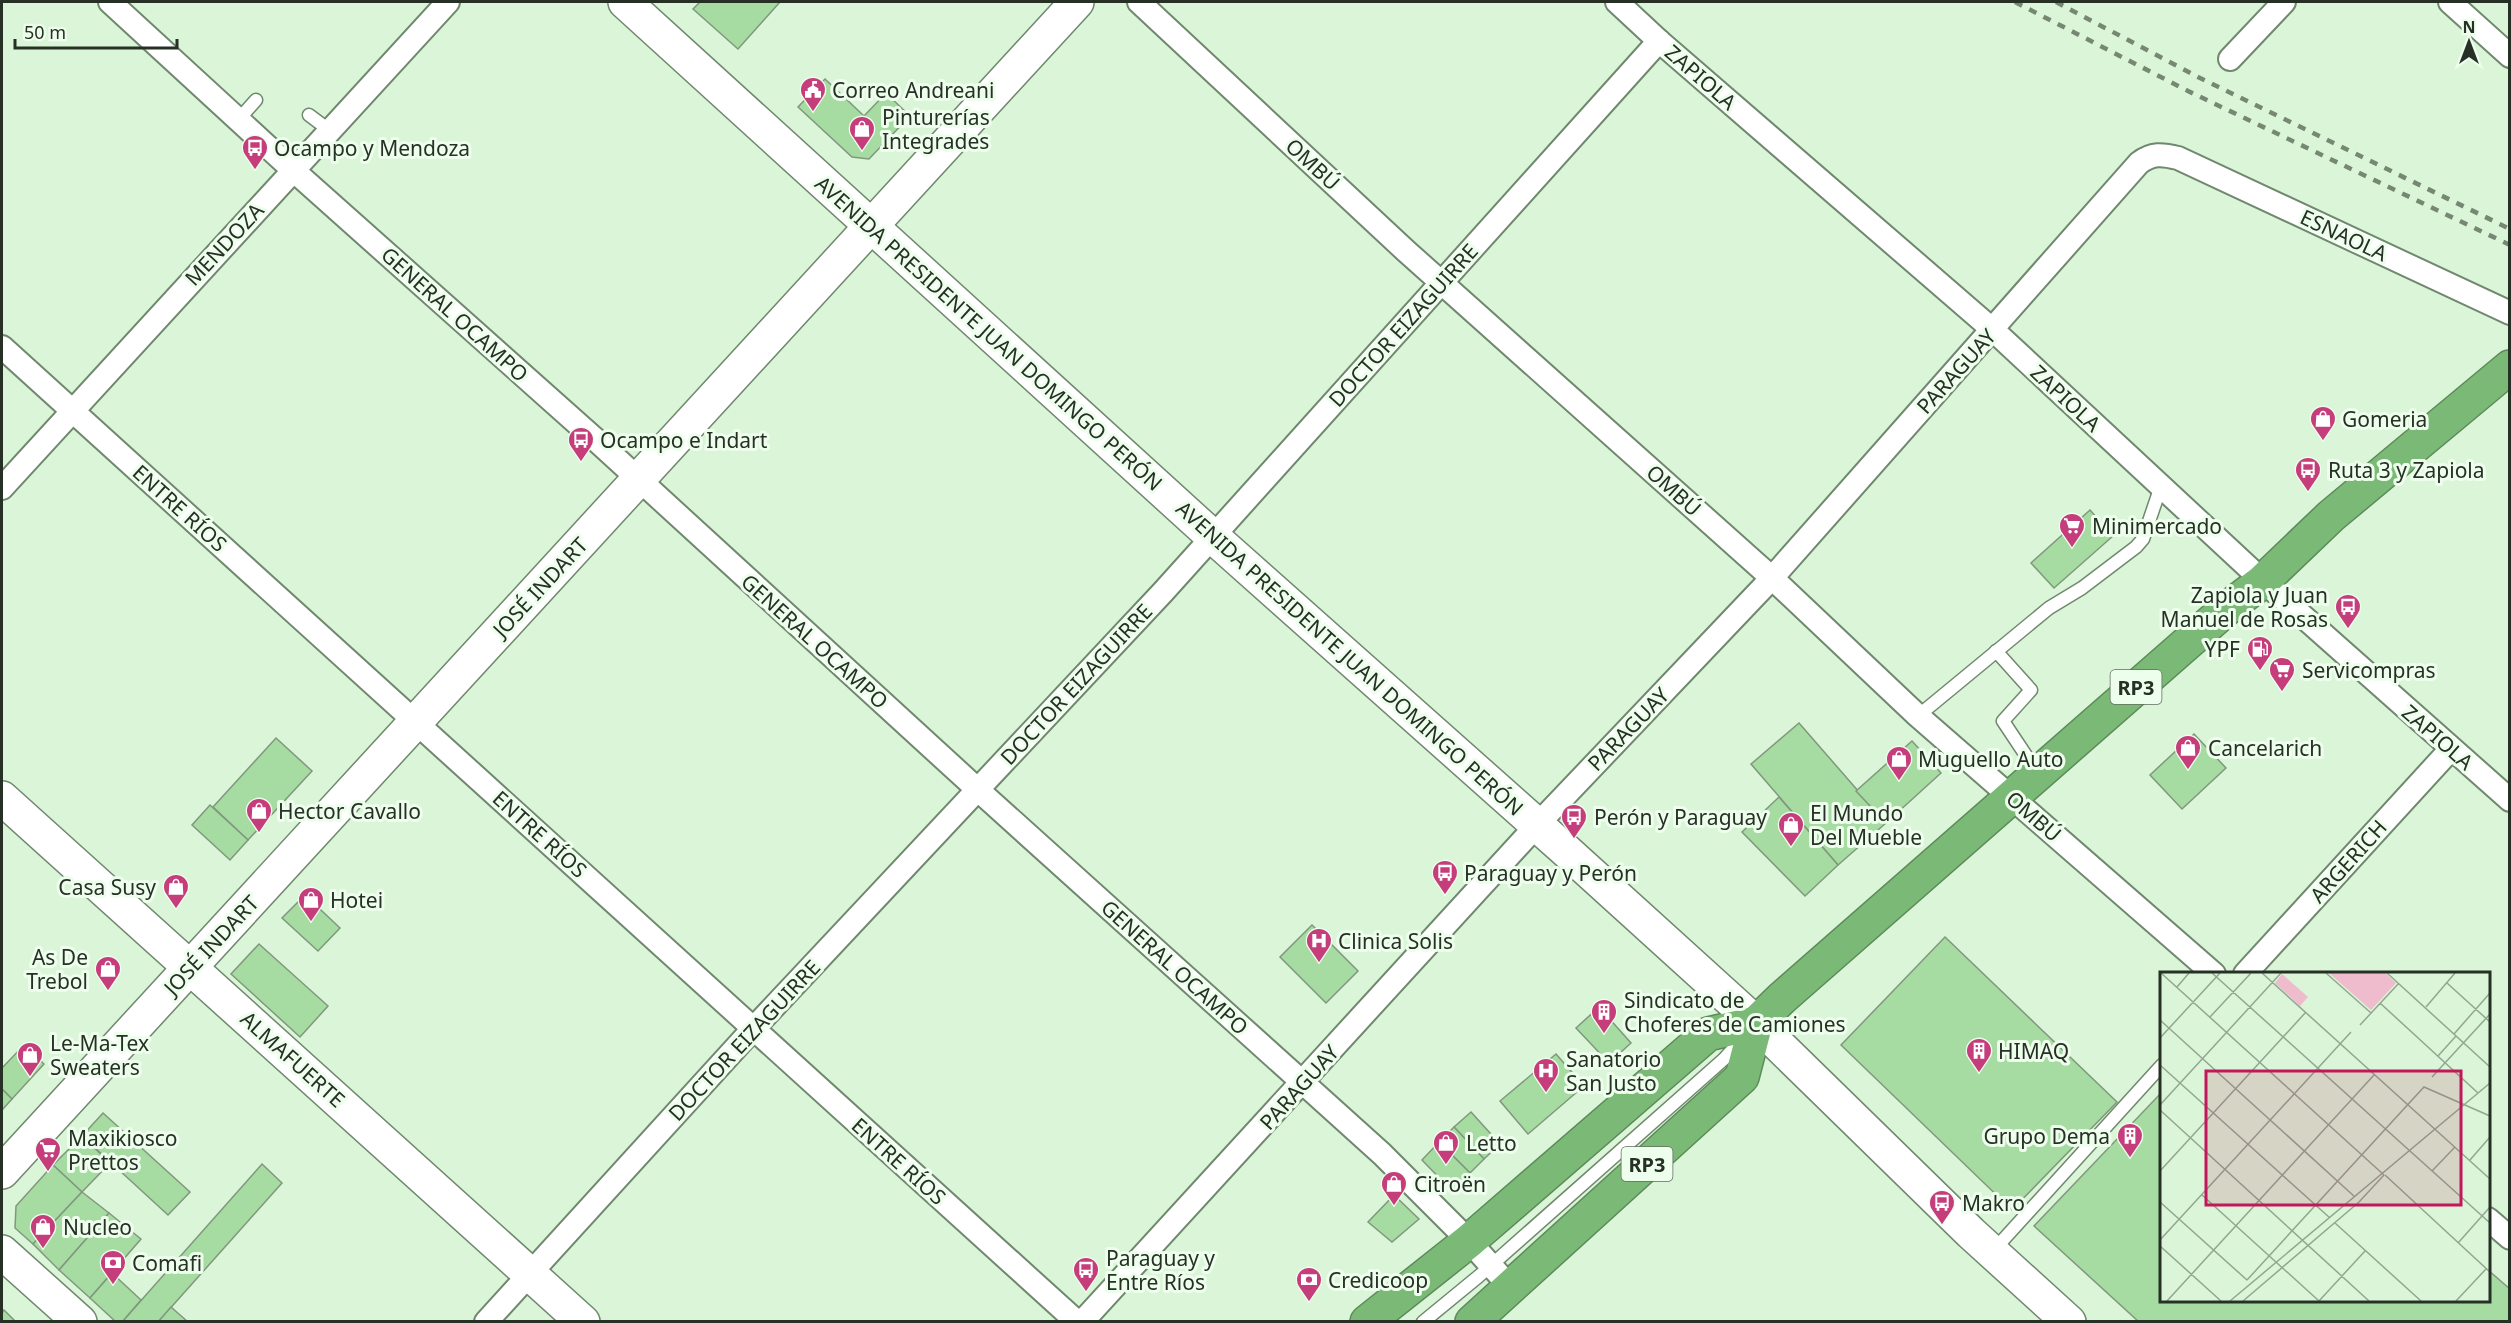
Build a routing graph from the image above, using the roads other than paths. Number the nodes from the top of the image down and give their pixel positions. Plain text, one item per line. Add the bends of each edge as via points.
1 (111, 2) edge
2 (448, 2) edge
3 (625, 2) edge
4 (1077, 2) edge
5 (1138, 2) edge
6 (1617, 2) edge
7 (2284, 2) edge
8 (2450, 2) edge
9 (1659, 40) junction
10 (2510, 56) edge
11 (2230, 59) dead end
12 (256, 100) dead end
13 (309, 115) dead end
14 (239, 119) junction
15 (329, 130) junction
16 (2178, 158) joint
17 (293, 170) junction
18 (871, 224) junction
19 (1442, 284) junction
20 (2510, 313) edge
21 (1993, 330) junction
22 (2, 347) edge
23 (2510, 367) edge
24 (72, 411) junction
25 (639, 480) junction
26 (2161, 486) junction
27 (2, 488) edge
28 (1212, 536) junction
29 (1772, 578) junction
30 (2263, 581) junction
31 (1996, 651) junction
32 (1918, 716) junction
33 (416, 721) junction
34 (2451, 748) junction
35 (2037, 773) junction
36 (977, 789) junction
37 (2011, 795) junction
38 (2, 798) edge
39 (2510, 800) edge
40 (1537, 825) junction
41 (191, 967) junction
42 (2212, 972) edge
43 (2247, 972) edge
44 (1756, 1023) junction
45 (753, 1029) junction
46 (2160, 1067) edge
47 (1303, 1083) junction
48 (2, 1172) edge
49 (2490, 1221) edge
50 (2510, 1238) edge
51 (1469, 1241) junction
52 (2, 1252) edge
53 (1992, 1252) junction
54 (531, 1274) junction
55 (1501, 1277) junction
56 (1381, 1319) edge
57 (80, 1322) edge
58 (486, 1322) edge
59 (583, 1322) edge
60 (1077, 1322) edge
61 (1082, 1322) edge
62 (1423, 1322) edge
63 (1472, 1322) edge
64 (2069, 1322) edge

1 - 14 street, GENERAL OCAMPO
2 - 15 street, MENDOZA
3 - 18 street, AVENIDA PRESIDENTE JUAN DOMINGO PERÓN
4 - 18 street, JOSÉ INDART
5 - 19 street, OMBÚ
6 - 9 street, ZAPIOLA
7 - 11 street
8 - 10 street
9 - 19 street, DOCTOR EIZAGUIRRE
9 - 21 street, ZAPIOLA
12 - 14 lane
13 - 15 lane
14 - 17 street, GENERAL OCAMPO
15 - 17 street, MENDOZA
16 - 20 street, ESNAOLA
16 - 21 street, PARAGUAY via 2149,155 2139,163
17 - 24 street, MENDOZA
17 - 25 street, GENERAL OCAMPO
18 - 25 street, JOSÉ INDART
18 - 28 street, AVENIDA PRESIDENTE JUAN DOMINGO PERÓN
19 - 28 street, DOCTOR EIZAGUIRRE
19 - 29 street, OMBÚ
21 - 26 street, ZAPIOLA
21 - 29 street, PARAGUAY
22 - 24 street, ENTRE RÍOS
23 - 30 highway, RP3 via 2331,516
24 - 27 street, MENDOZA
24 - 33 street, ENTRE RÍOS
25 - 33 street, JOSÉ INDART
25 - 36 street, GENERAL OCAMPO
26 - 30 street, ZAPIOLA
26 - 31 lane via 2143,539 2136,548 2049,608
28 - 36 street, DOCTOR EIZAGUIRRE
28 - 40 street, AVENIDA PRESIDENTE JUAN DOMINGO PERÓN
29 - 32 street, OMBÚ
29 - 40 street, PARAGUAY
30 - 34 street, ZAPIOLA
30 - 35 highway, RP3
31 - 32 lane
31 - 35 lane via 2031,690 2003,721
32 - 37 street, OMBÚ
33 - 41 street, JOSÉ INDART
33 - 45 street, ENTRE RÍOS
34 - 39 street, ZAPIOLA
34 - 43 street, ARGERICH
35 - 37 highway, RP3
36 - 45 street, DOCTOR EIZAGUIRRE
36 - 47 street, GENERAL OCAMPO
37 - 42 street, OMBÚ
37 - 44 highway, RP3
38 - 41 street, ALMAFUERTE
40 - 44 street, AVENIDA PRESIDENTE JUAN DOMINGO PERÓN
40 - 47 street, PARAGUAY
41 - 48 street, JOSÉ INDART
41 - 54 street, ALMAFUERTE
44 - 51 highway, RP3 via 1708,1034
44 - 53 street, AVENIDA PRESIDENTE JUAN DOMINGO PERÓN
44 - 55 highway, RP3 via 1742,1077
45 - 54 street, DOCTOR EIZAGUIRRE
45 - 60 street, ENTRE RÍOS
46 - 53 lane
47 - 51 street, GENERAL OCAMPO via 1382,1154
47 - 61 street, PARAGUAY
49 - 50 street
51 - 55 street, GENERAL OCAMPO
51 - 56 highway, RP3
52 - 57 street
53 - 64 street, AVENIDA PRESIDENTE JUAN DOMINGO PERÓN
54 - 58 street, DOCTOR EIZAGUIRRE
54 - 59 street, ALMAFUERTE
55 - 62 lane
55 - 63 highway, RP3

